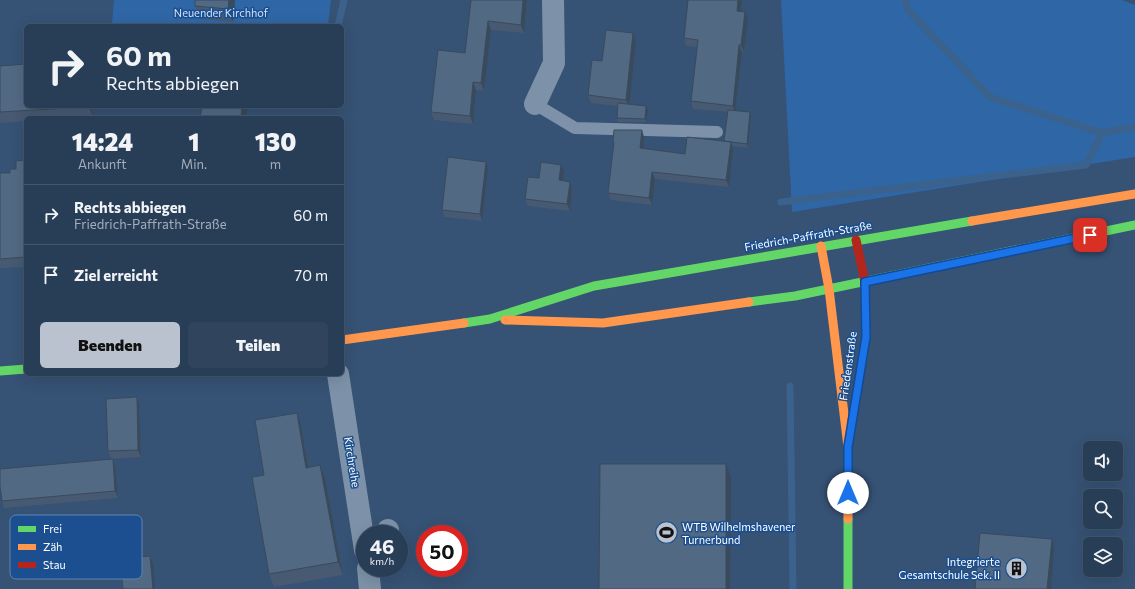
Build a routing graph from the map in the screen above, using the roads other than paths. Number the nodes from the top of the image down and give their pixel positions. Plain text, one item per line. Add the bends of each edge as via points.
1 (553, 0) edge
2 (535, 104) joint
3 (716, 132) dead end
4 (1135, 194) edge
5 (1135, 225) edge
6 (856, 240) junction
7 (821, 246) junction
8 (865, 282) junction
9 (829, 289) junction
10 (490, 319) junction
11 (344, 340) edge
12 (24, 369) edge
13 (0, 371) edge
14 (338, 376) edge
15 (848, 447) junction
16 (361, 525) edge
17 (369, 577) edge
18 (370, 589) edge
19 (848, 589) edge

1 - 2 street via 554,63
2 - 3 lane via 575,128
4 - 6 main road, Friedrich-Paffrath-Straße
5 - 8 main road, Friedrich-Paffrath-Straße
6 - 7 main road, Friedrich-Paffrath-Straße
6 - 8 main road, Friedenstraße
7 - 9 main road, Friedenstraße
7 - 10 main road, Friedrich-Paffrath-Straße via 594,286
8 - 9 main road, Friedrich-Paffrath-Straße
8 - 15 main road, Friedenstraße via 866,337
9 - 10 main road, Friedrich-Paffrath-Straße via 603,324
9 - 15 main road, Friedenstraße
10 - 11 main road, Friedrich-Paffrath-Straße
12 - 13 main road
14 - 16 street, Kirchreihe
15 - 19 main road, Friedenstraße
17 - 18 street

